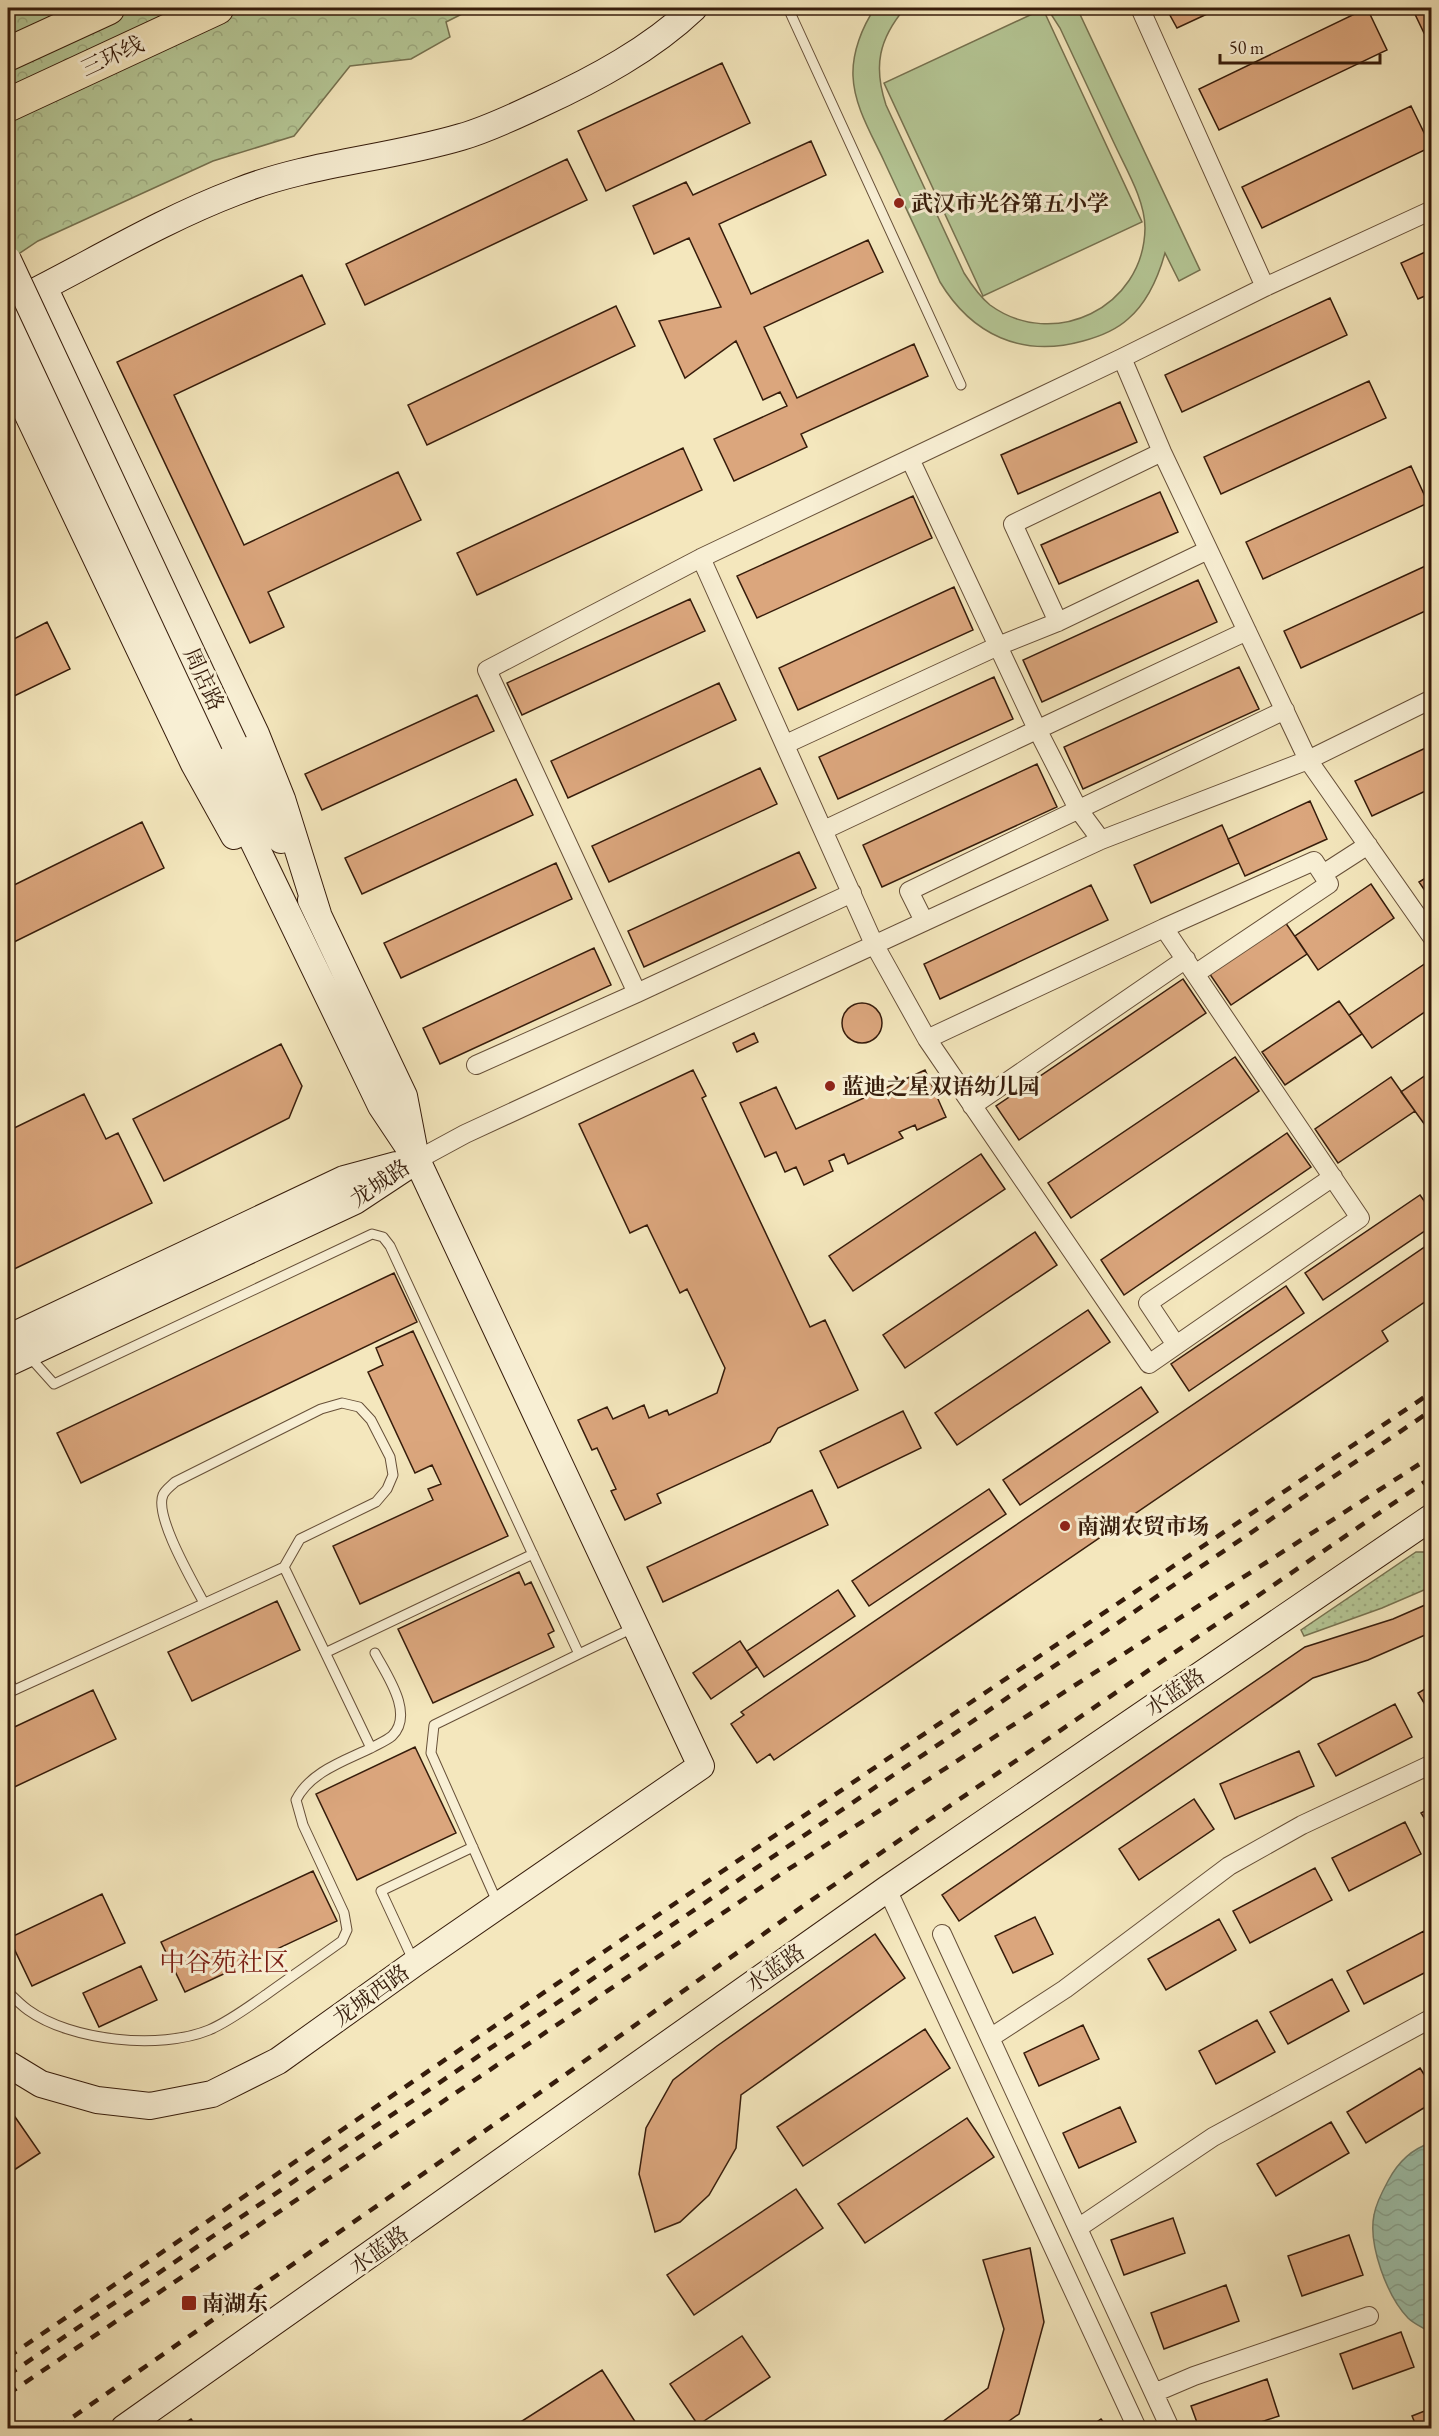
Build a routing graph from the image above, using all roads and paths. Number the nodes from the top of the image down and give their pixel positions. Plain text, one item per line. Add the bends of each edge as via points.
1 (108, 8) edge
2 (217, 8) edge
3 (694, 8) edge
4 (789, 8) edge
5 (1140, 8) edge
6 (8, 54) edge
7 (8, 105) edge
8 (1431, 210) edge
9 (8, 260) edge
10 (45, 287) junction
11 (1265, 287) junction
12 (8, 305) edge
13 (8, 316) edge
14 (1122, 358) junction
15 (8, 373) edge
16 (961, 385) dead end
17 (1162, 452) junction
18 (910, 459) junction
19 (1208, 550) junction
20 (701, 558) junction
21 (1058, 622) junction
22 (1247, 632) junction
23 (998, 646) junction
24 (1431, 699) edge
25 (1285, 710) junction
26 (1037, 729) junction
27 (786, 744) junction
28 (1308, 760) junction
29 (1077, 809) junction
30 (824, 830) junction
31 (1101, 840) junction
32 (1368, 846) junction
33 (1323, 874) junction
34 (852, 893) junction
35 (318, 914) junction
36 (924, 921) junction
37 (294, 925) junction
38 (1164, 928) junction
39 (1431, 937) edge
40 (874, 944) junction
41 (1190, 967) junction
42 (637, 993) junction
43 (927, 1040) junction
44 (476, 1065) dead end
45 (972, 1106) junction
46 (417, 1160) junction
47 (1333, 1177) junction
48 (1176, 1345) junction
49 (14, 1351) edge
50 (1431, 1517) edge
51 (533, 1554) junction
52 (284, 1567) junction
53 (204, 1603) junction
54 (636, 1626) junction
55 (327, 1652) junction
56 (375, 1653) dead end
57 (579, 1654) junction
58 (8, 1678) edge
59 (10, 1692) edge
60 (371, 1748) junction
61 (1431, 1764) edge
62 (473, 1847) junction
63 (887, 1889) junction
64 (499, 1906) junction
65 (942, 1934) dead end
66 (415, 1963) junction
67 (8, 1992) edge
68 (1431, 2018) edge
69 (990, 2038) junction
70 (8, 2064) edge
71 (1078, 2228) junction
72 (1369, 2316) dead end
73 (1154, 2393) junction
74 (124, 2428) edge
75 (1137, 2428) edge
76 (1170, 2428) edge

1 - 6 highway, 三环线
2 - 7 highway, 三环线
3 - 10 street via 669,30 607,71 508,120 461,137 289,174 236,192 181,215
4 - 16 lane
5 - 11 street
8 - 11 street
9 - 35 street, 周店路, bridge
10 - 12 street
10 - 35 street via 256,734 282,799
11 - 14 street
13 - 37 street, 周店路
14 - 17 street
14 - 18 street
15 - 37 street via 194,764 225,821
17 - 19 street
17 - 21 street via 1013,524
18 - 20 street
18 - 23 street
19 - 21 street
19 - 22 street
20 - 27 street
20 - 42 street via 487,670
21 - 23 street
22 - 25 street
22 - 26 street
23 - 26 street
23 - 27 street
24 - 28 street
25 - 28 street
25 - 29 street
26 - 29 street
26 - 30 street
27 - 30 street
28 - 31 street
28 - 32 street
29 - 31 street
29 - 36 street via 909,891
30 - 34 street
31 - 36 street
32 - 33 street
32 - 39 street
33 - 38 street via 1314,861
33 - 41 street via 1329,884
34 - 40 street
34 - 42 street
35 - 46 street, 周店路 via 404,1096
36 - 40 street
37 - 46 street, 周店路 via 381,1106
38 - 41 street
38 - 43 street
40 - 43 street
40 - 46 street
41 - 45 street
41 - 47 street
42 - 44 street
43 - 45 street
45 - 48 street via 1149,1364
46 - 49 street, 龙城路 via 355,1201
46 - 54 street
47 - 48 street via 1360,1218
47 - 48 street via 1148,1303
49 - 51 lane via 54,1384 372,1234 383,1237
50 - 63 street, 水蓝路
51 - 55 lane
51 - 57 lane
52 - 53 lane
52 - 53 lane via 300,1539 376,1502 387,1489 393,1475 390,1457 371,1420 359,1407 342,1403 321,1409 175,1482 163,1494 160,1508 165,1525
52 - 55 lane
53 - 59 lane
54 - 57 lane
54 - 64 street, 龙城西路 via 701,1766
55 - 60 lane
56 - 60 lane via 400,1705 400,1721 393,1735
57 - 62 lane via 434,1725 431,1753
58 - 59 lane
60 - 67 lane via 320,1774 302,1789 296,1800 303,1825 344,1914 347,1930 342,1941 232,2018 181,2037 157,2042 130,2041 50,2021 29,2011
61 - 69 street via 1302,1825 1229,1866 1065,1989
62 - 64 lane
62 - 66 lane via 381,1891
63 - 74 street, 水蓝路
63 - 75 street
64 - 66 street, 龙城西路
65 - 69 street
66 - 70 street, 龙城西路 via 278,2061 212,2094 150,2106 97,2100 41,2084
68 - 71 street via 1213,2137
69 - 71 street
71 - 73 street
72 - 73 street
73 - 76 street

